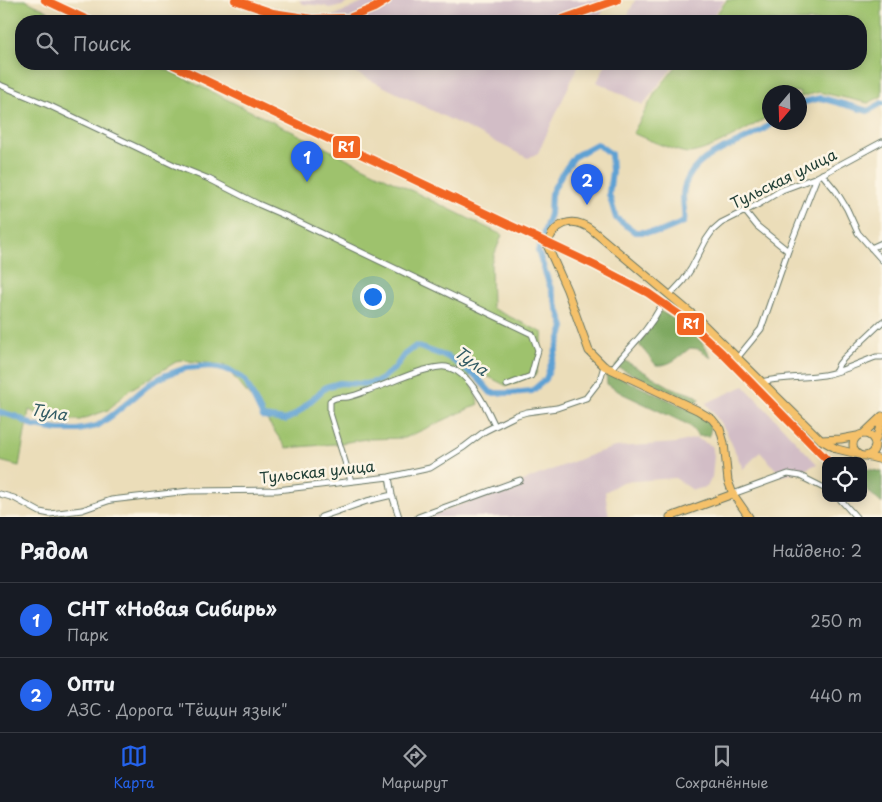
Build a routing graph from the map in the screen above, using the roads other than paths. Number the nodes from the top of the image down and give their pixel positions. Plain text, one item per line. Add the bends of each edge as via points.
1 (0, 85) edge
2 (882, 142) edge
3 (819, 175) junction
4 (745, 211) junction
5 (882, 243) edge
6 (871, 248) junction
7 (788, 251) junction
8 (882, 260) edge
9 (670, 295) junction
10 (660, 308) dead end
11 (882, 322) edge
12 (738, 357) junction
13 (882, 357) edge
14 (608, 368) junction
15 (836, 371) junction
16 (762, 382) junction
17 (507, 385) dead end
18 (882, 416) edge
19 (882, 420) edge
20 (495, 426) junction
21 (860, 435) junction
22 (821, 440) junction
23 (875, 443) junction
24 (882, 451) edge
25 (857, 454) junction
26 (866, 456) junction
27 (882, 460) edge
28 (389, 477) junction
29 (520, 480) dead end
30 (351, 481) junction
31 (822, 487) edge
32 (0, 494) edge
33 (733, 494) junction
34 (392, 495) junction
35 (843, 502) edge
36 (41, 514) edge
37 (322, 517) edge
38 (399, 517) edge
39 (418, 517) edge
40 (670, 517) edge
41 (749, 517) edge
42 (856, 517) edge

1 - 17 street via 209,179 532,334 538,350 531,376
2 - 3 street, Тульская улица
3 - 4 street, Тульская улица via 782,190
3 - 6 street via 836,191 858,233
3 - 7 street
4 - 7 street via 756,226
4 - 9 street, Тульская улица via 713,230 691,269
5 - 6 street
6 - 8 street
7 - 12 street via 761,329
9 - 12 main road
9 - 14 main road via 582,223 569,222 554,231 547,245 567,290 586,347
10 - 14 street, Тульская улица via 644,334
11 - 15 street via 844,358
12 - 16 main road
13 - 15 street
14 - 20 street, Тульская улица via 586,398 557,408 527,412
14 - 33 main road via 712,419 720,429 724,443 728,481
15 - 16 street via 827,375
16 - 22 main road
18 - 21 main road
19 - 23 main road
20 - 28 street, Тульская улица via 430,468
20 - 30 street via 468,380 458,370 442,366 348,397 334,398 330,401 330,413
21 - 22 main road
21 - 23 main road via 868,434
21 - 25 main road via 853,444
22 - 25 main road via 837,449
23 - 24 main road
23 - 26 main road
25 - 26 main road
26 - 27 main road
28 - 30 street, Тульская улица
28 - 34 street
29 - 39 street
30 - 36 street, Тульская улица via 277,490 188,491 111,500 67,513
31 - 33 street via 788,474
32 - 36 street, Тульская улица via 14,498
33 - 40 main road
33 - 41 main road
34 - 37 street
34 - 38 street
35 - 42 street

